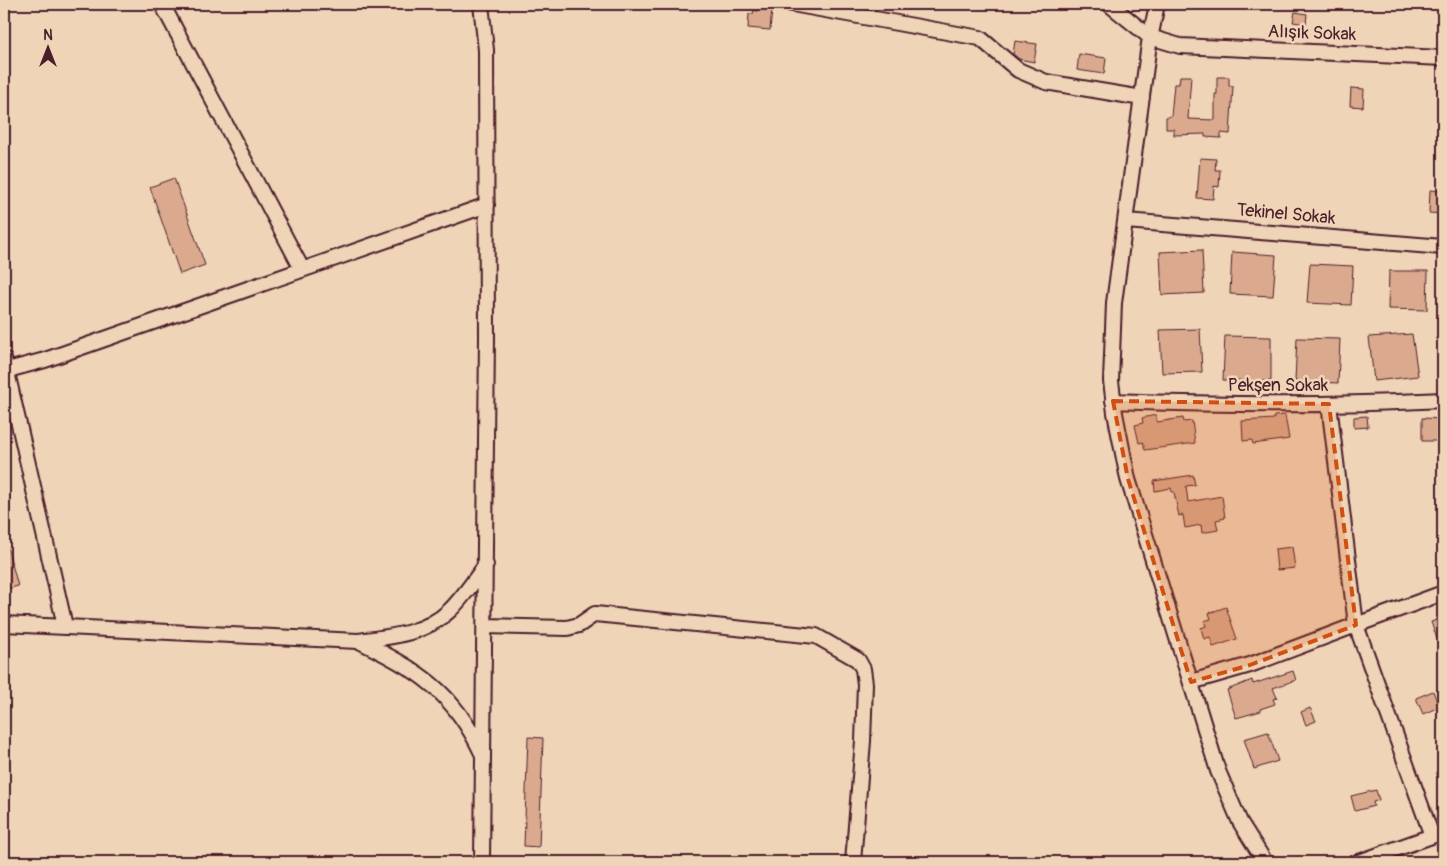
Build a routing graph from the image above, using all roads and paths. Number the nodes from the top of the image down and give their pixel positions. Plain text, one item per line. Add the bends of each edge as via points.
1 (162, 4) edge
2 (481, 4) edge
3 (792, 4) edge
4 (1109, 4) edge
5 (1157, 4) edge
6 (1150, 37) junction
7 (1443, 58) edge
8 (1142, 98) junction
9 (487, 205) junction
10 (1126, 221) junction
11 (1443, 247) edge
12 (302, 269) junction
13 (5, 367) edge
14 (1443, 400) edge
15 (1113, 402) junction
16 (1329, 404) junction
17 (486, 565) junction
18 (1443, 593) edge
19 (4, 624) edge
20 (1356, 625) junction
21 (65, 626) junction
22 (485, 626) junction
23 (358, 641) junction
24 (1191, 682) junction
25 (483, 756) junction
26 (1438, 834) edge
27 (482, 862) edge
28 (853, 862) edge
29 (1265, 862) edge
30 (1359, 862) edge

1 - 12 street
2 - 9 street via 486,50
3 - 8 street via 980,38 1018,70 1046,82
4 - 6 street
5 - 6 street
6 - 7 street, Alışık Sokak via 1180,46
6 - 8 street
8 - 10 street
9 - 12 street
9 - 17 street
10 - 11 street, Tekinel Sokak
10 - 15 street via 1114,303
12 - 13 street via 45,360
13 - 21 street
14 - 16 street, Pekşen Sokak
15 - 16 street, Pekşen Sokak
15 - 24 street via 1128,479
16 - 20 street
17 - 22 street
17 - 23 street via 449,611 423,628 402,635
18 - 20 street
19 - 21 street
20 - 24 street via 1250,665
20 - 26 street
21 - 23 street
22 - 25 street
22 - 28 street via 567,628 579,625 595,614 816,636 858,660 864,669 864,722
23 - 25 street via 404,663 448,697 472,731
24 - 29 street via 1218,771 1240,822
25 - 27 street
26 - 30 street

